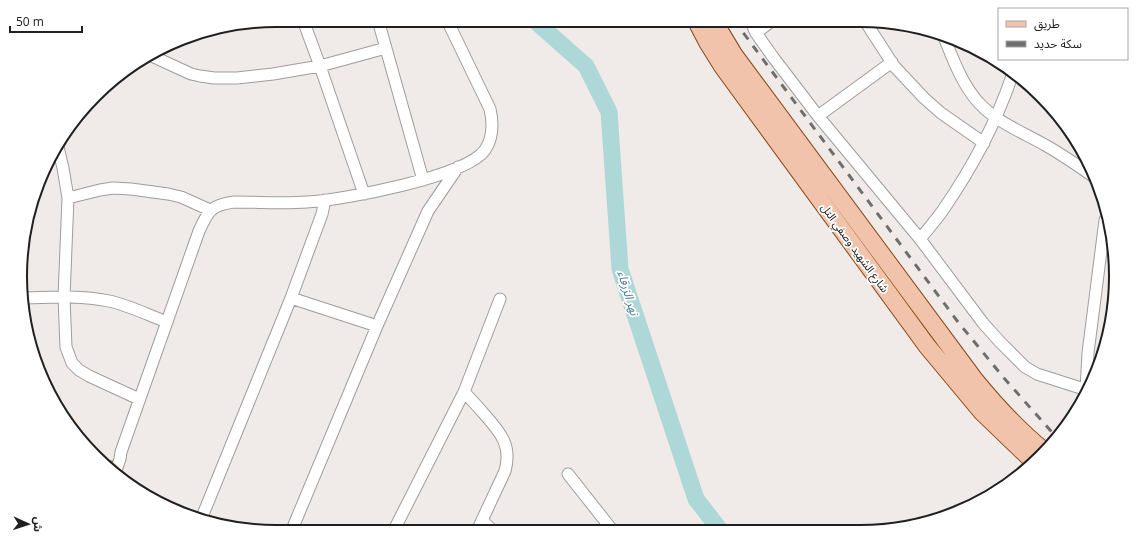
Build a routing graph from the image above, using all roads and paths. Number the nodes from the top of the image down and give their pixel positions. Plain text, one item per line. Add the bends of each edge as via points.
1 (306, 27) edge
2 (380, 27) edge
3 (450, 27) edge
4 (700, 27) edge
5 (716, 27) edge
6 (753, 27) edge
7 (764, 27) edge
8 (869, 28) edge
9 (756, 33) junction
10 (946, 43) edge
11 (386, 48) junction
12 (156, 58) edge
13 (892, 62) junction
14 (320, 66) junction
15 (1011, 78) edge
16 (818, 116) junction
17 (996, 118) junction
18 (984, 143) junction
19 (60, 152) edge
20 (458, 167) junction
21 (1086, 171) edge
22 (423, 180) junction
23 (364, 194) junction
24 (68, 198) junction
25 (325, 200) junction
26 (210, 210) junction
27 (1104, 227) edge
28 (920, 239) junction
29 (64, 297) junction
30 (28, 298) edge
31 (291, 298) junction
32 (500, 299) dead end
33 (166, 322) junction
34 (378, 326) junction
35 (1087, 378) edge
36 (1082, 389) edge
37 (464, 392) junction
38 (139, 399) junction
39 (1040, 448) edge
40 (1030, 457) edge
41 (113, 464) edge
42 (568, 474) dead end
43 (203, 514) edge
44 (482, 520) junction
45 (294, 525) edge
46 (397, 525) edge
47 (479, 525) edge
48 (487, 525) edge
49 (608, 525) edge

1 - 14 street
2 - 11 street
3 - 20 street via 492,118 492,132 485,150
4 - 40 main road, شارع الشهيد وصفي التل via 723,67 927,346 982,412
5 - 39 main road, شارع الشهيد وصفي التل via 734,55 974,379 997,407
6 - 9 street
7 - 9 street
8 - 13 street
9 - 16 street
10 - 17 street via 959,73 973,95
11 - 14 street
11 - 22 street
12 - 14 street via 191,74 214,78 252,77
13 - 16 street
13 - 18 street via 941,113
14 - 23 street
15 - 17 street
16 - 28 street
17 - 18 street
17 - 21 street via 1047,146
18 - 28 street via 955,192
19 - 24 street
20 - 22 street
20 - 34 street via 428,211
22 - 23 street
23 - 25 street
24 - 26 street via 106,189 131,189 181,197
24 - 29 street
25 - 26 street via 293,203 234,202
25 - 31 street
26 - 33 street via 204,218
27 - 35 street
28 - 36 street via 983,323 1025,367 1037,374
29 - 30 street
29 - 33 street via 110,301
29 - 38 street via 66,347 72,363 89,376
31 - 34 street
31 - 43 street
32 - 37 street
33 - 38 street
34 - 45 street
37 - 44 street via 497,428 506,446 505,471
37 - 46 street
38 - 41 street via 121,452
42 - 49 street
44 - 47 street
44 - 48 street

